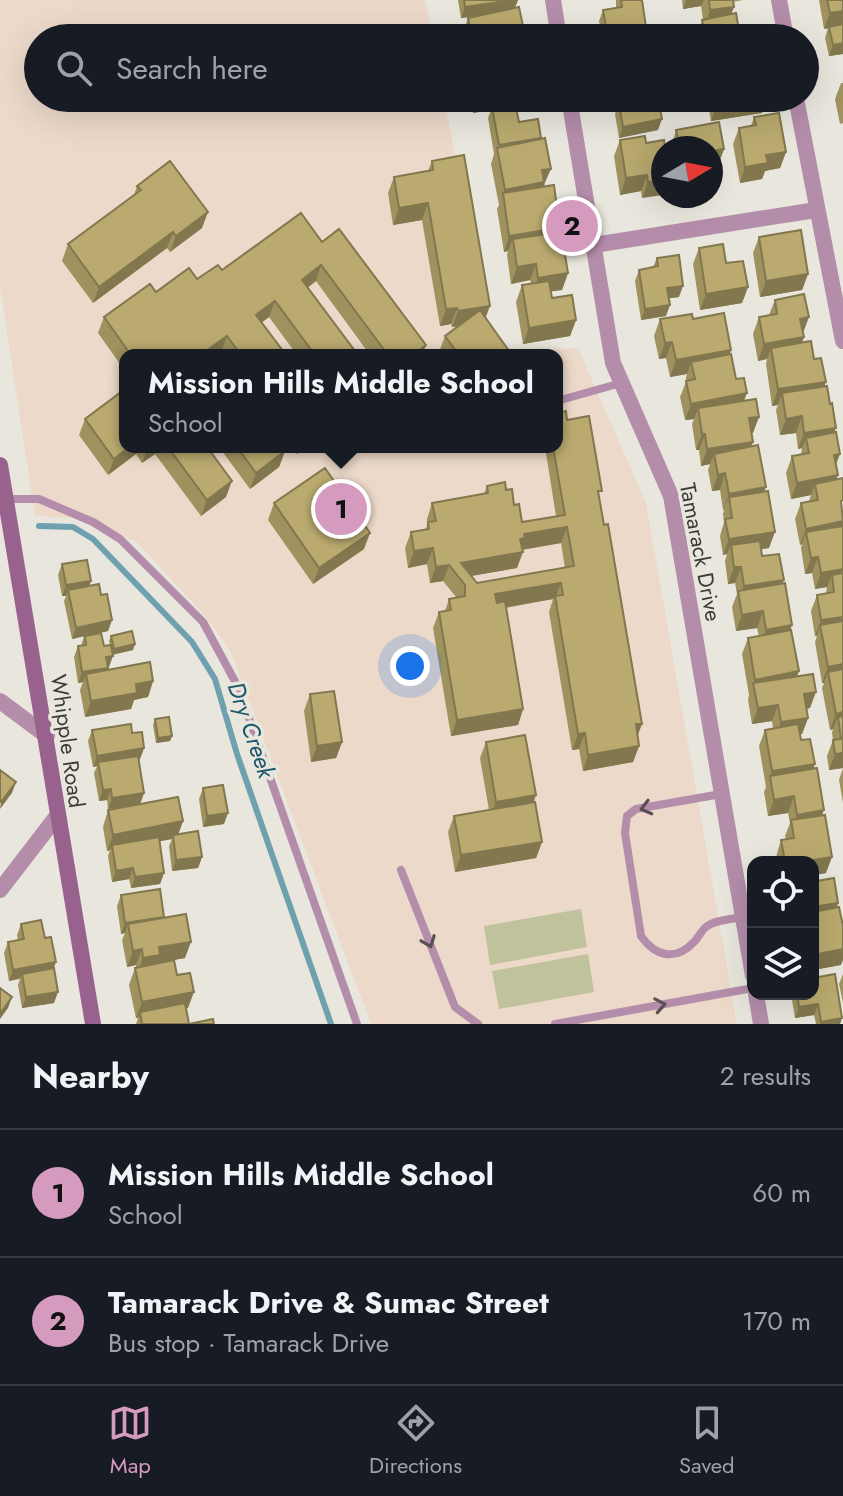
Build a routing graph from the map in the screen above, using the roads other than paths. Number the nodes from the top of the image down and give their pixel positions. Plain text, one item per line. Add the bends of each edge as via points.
1 (553, 0) edge
2 (779, 0) edge
3 (557, 24) edge
4 (783, 24) edge
5 (571, 112) edge
6 (798, 112) edge
7 (816, 210) junction
8 (594, 245) junction
9 (843, 341) edge
10 (621, 383) junction
11 (563, 399) edge
12 (0, 465) edge
13 (5, 499) junction
14 (0, 701) edge
15 (47, 736) junction
16 (722, 794) junction
17 (57, 816) junction
18 (401, 870) dead end
19 (0, 890) edge
20 (743, 917) junction
21 (747, 941) edge
22 (747, 989) edge
23 (757, 1000) edge
24 (93, 1024) edge
25 (357, 1024) edge
26 (478, 1024) edge
27 (555, 1024) edge
28 (761, 1024) edge

1 - 3 street
2 - 4 street
5 - 8 street, Tamarack Drive
6 - 7 street
7 - 8 street
7 - 9 street
8 - 10 street, Tamarack Drive via 613,363
10 - 11 lane
10 - 16 street, Tamarack Drive via 671,496
12 - 13 main road, Whipple Road
13 - 15 main road, Whipple Road
13 - 25 lane via 39,499 93,522 120,539 203,622 238,687
14 - 15 street
15 - 17 main road, Whipple Road
16 - 20 street, Tamarack Drive
16 -> 20 lane via 636,809 627,816 641,936 659,954 681,952 708,924
17 - 19 street
17 - 24 main road, Whipple Road
18 -> 26 lane via 455,1007
20 - 21 street, Tamarack Drive
27 -> 22 lane
23 - 28 street

